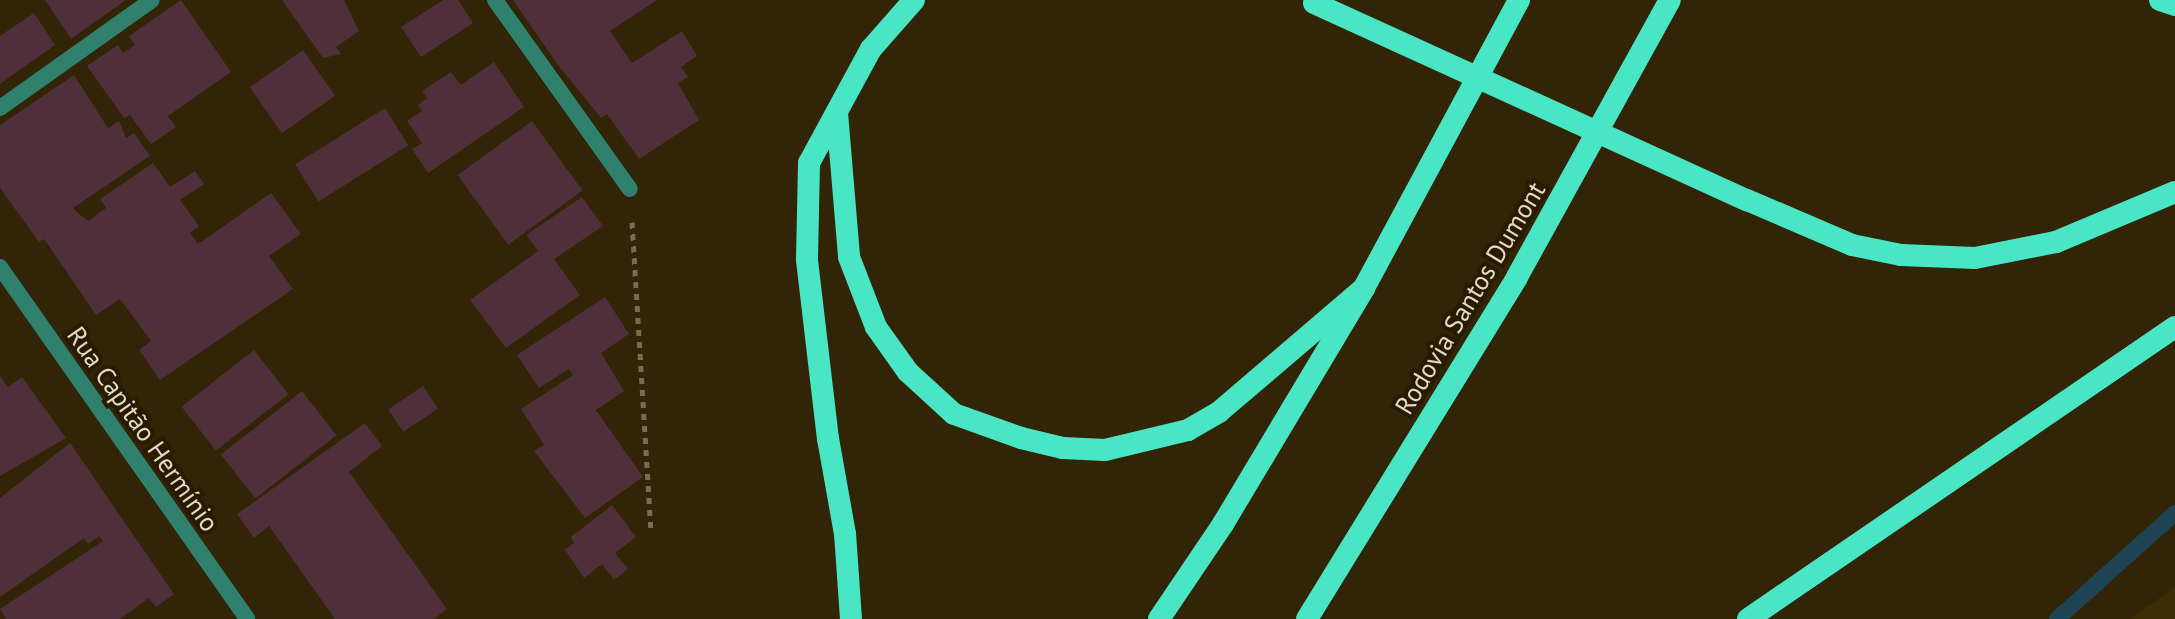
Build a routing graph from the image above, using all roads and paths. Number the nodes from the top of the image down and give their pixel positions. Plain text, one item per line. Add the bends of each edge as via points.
1 (152, 0) edge
2 (495, 0) edge
3 (914, 0) edge
4 (1519, 0) edge
5 (1670, 0) edge
6 (2160, 0) edge
7 (1309, 2) edge
8 (2175, 5) edge
9 (0, 108) edge
10 (837, 113) junction
11 (630, 189) joint
12 (2175, 192) edge
13 (0, 267) edge
14 (1364, 288) junction
15 (2175, 327) edge
16 (651, 529) dead end
17 (247, 619) edge
18 (851, 619) edge
19 (1159, 619) edge
20 (1307, 619) edge
21 (1748, 619) edge

1 - 9 street
2 - 11 street
3 - 10 highway via 871,49
4 - 14 highway
5 - 20 highway, Rodovia Santos Dumont via 1517,277
6 - 8 highway
7 - 12 highway, bridge via 1852,245 1901,255 1975,258 2056,242
10 - 14 highway via 849,257 876,327 908,372 954,414 1021,438 1105,450 1188,430 1219,412
10 - 18 highway via 809,163 807,259 845,534
11 - 16 path
13 - 17 street, Rua Capitão Hermínio
14 - 19 highway via 1223,524
15 - 21 highway

